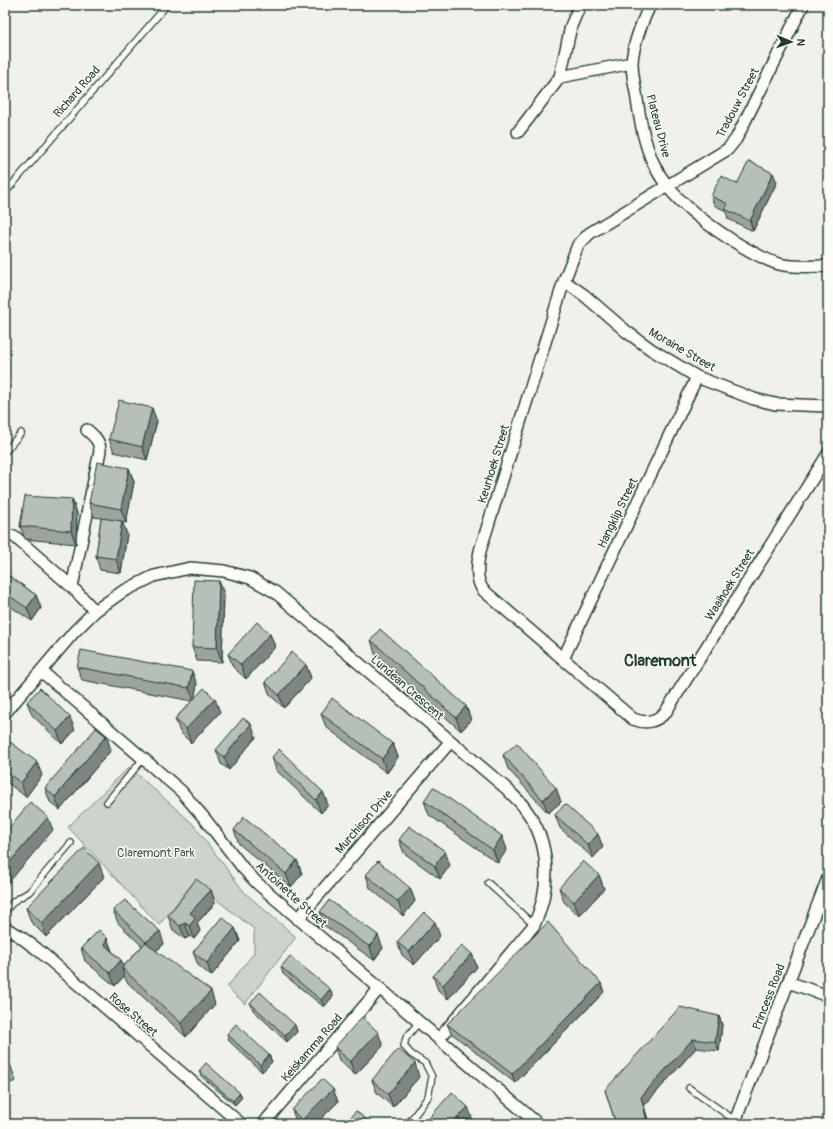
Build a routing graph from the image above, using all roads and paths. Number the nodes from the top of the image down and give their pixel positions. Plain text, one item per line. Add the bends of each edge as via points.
1 (166, 5) edge
2 (580, 5) edge
3 (650, 5) edge
4 (803, 5) edge
5 (632, 63) junction
6 (560, 77) junction
7 (518, 132) dead end
8 (667, 186) junction
9 (5, 193) edge
10 (828, 266) edge
11 (564, 281) junction
12 (697, 377) junction
13 (828, 406) edge
14 (87, 430) dead end
15 (21, 433) dead end
16 (5, 452) edge
17 (828, 454) edge
18 (14, 536) dead end
19 (72, 587) junction
20 (96, 611) junction
21 (563, 659) junction
22 (41, 671) junction
23 (5, 713) edge
24 (649, 722) joint
25 (450, 742) junction
26 (144, 759) junction
27 (106, 802) dead end
28 (71, 843) dead end
29 (827, 882) edge
30 (488, 883) dead end
31 (5, 912) edge
32 (298, 918) junction
33 (534, 925) junction
34 (5, 928) edge
35 (788, 982) junction
36 (379, 989) junction
37 (828, 996) edge
38 (419, 1022) junction
39 (439, 1039) junction
40 (689, 1088) dead end
41 (735, 1122) edge
42 (241, 1124) edge
43 (263, 1124) edge
44 (408, 1124) edge
45 (538, 1124) edge
46 (749, 1124) edge

1 - 9 lane, Richard Road
2 - 6 street via 571,26
3 - 5 street, Plateau Drive via 636,38
4 - 8 street, Tradouw Street via 736,139 728,149
5 - 6 street
5 - 8 street, Plateau Drive via 644,133 656,169
6 - 7 street
8 - 10 street, Plateau Drive via 708,225 766,259 790,266
8 - 11 street, Keurhoek Street via 582,240 574,252
11 - 12 street, Moraine Street via 627,332
11 - 21 street, Keurhoek Street via 478,563 478,581 483,590
12 - 13 street, Moraine Street via 754,399 775,404
12 - 21 street, Hangklip Street
14 - 19 street via 96,438 100,451
15 - 16 lane
17 - 24 street, Waaihoek Street via 665,713 658,720
18 - 19 street
19 - 20 street
20 - 22 street, Lundean Crescent via 74,632
20 - 25 street, Lundean Crescent via 122,592 154,576 190,568 224,571 250,578 275,592
21 - 24 street, Keurhoek Street via 633,719
22 - 23 street
22 - 26 street, Antoinette Street
25 - 32 street, Murchison Drive
25 - 33 street, Lundean Crescent via 507,789 526,810 538,831 546,857 546,883 541,910
26 - 27 lane
26 - 32 street, Antoinette Street via 181,790 257,883
28 - 31 lane via 29,892 14,901
29 - 35 street, Princess Road
30 - 33 lane
32 - 36 street, Antoinette Street
33 - 39 street, Lundean Crescent
34 - 42 street, Rose Street via 37,949
35 - 37 street
35 - 41 street, Princess Road
36 - 38 street, Antoinette Street
36 - 43 street, Keiskamma Road
38 - 39 street, Antoinette Street
38 - 44 lane via 406,1038 404,1046 411,1054 426,1063 432,1077 428,1097
39 - 45 street, Antoinette Street
40 - 41 lane
41 - 46 lane

